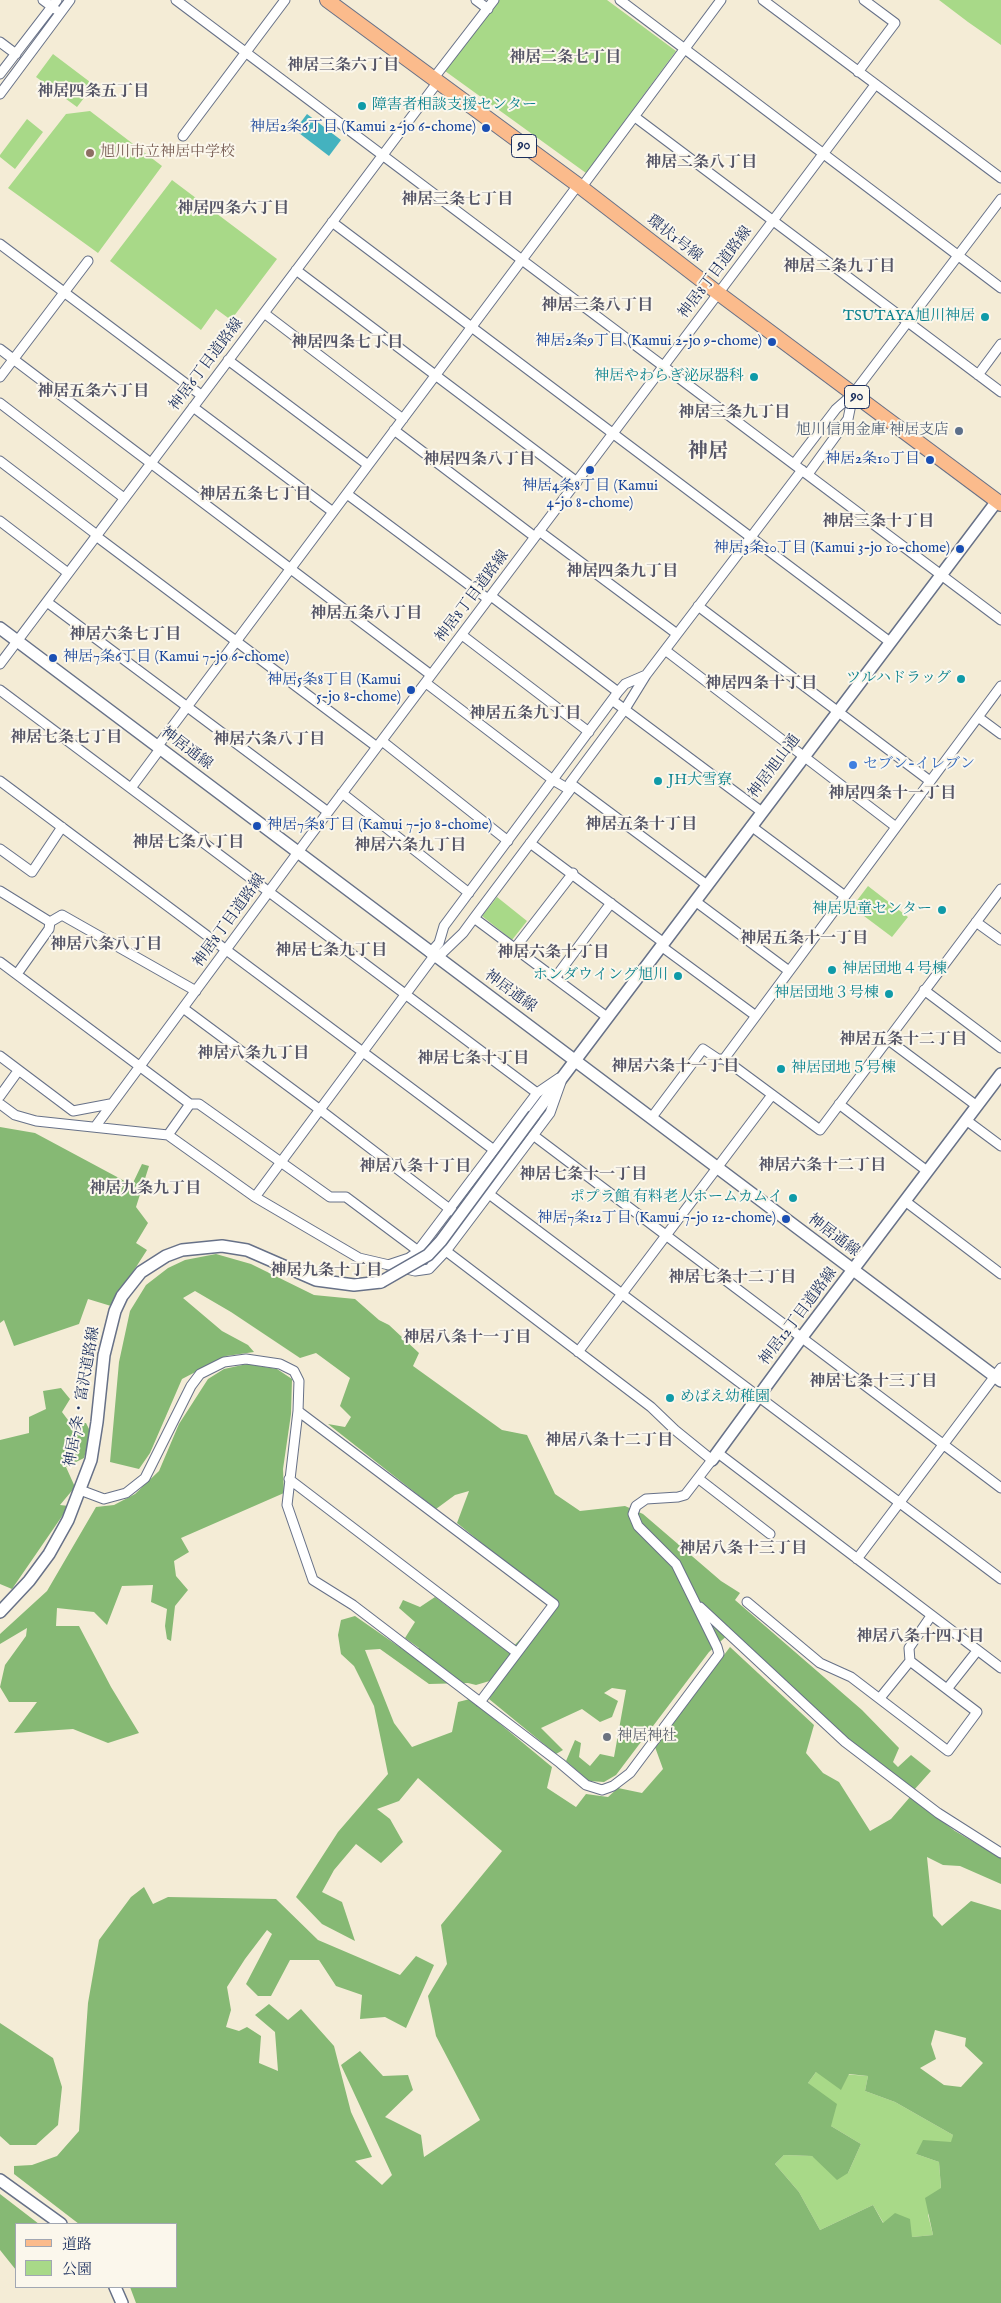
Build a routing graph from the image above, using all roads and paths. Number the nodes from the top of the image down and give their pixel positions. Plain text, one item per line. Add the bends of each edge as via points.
1 (43, 0) edge
2 (70, 0) edge
3 (176, 0) edge
4 (285, 0) edge
5 (327, 0) edge
6 (476, 0) edge
7 (494, 0) edge
8 (620, 0) edge
9 (721, 0) edge
10 (763, 0) edge
11 (864, 0) edge
12 (54, 3) edge
13 (488, 9) junction
14 (61, 14) junction
15 (0, 42) edge
16 (685, 48) junction
17 (246, 52) junction
18 (16, 54) junction
19 (2, 71) edge
20 (858, 72) junction
21 (13, 76) junction
22 (435, 81) junction
23 (875, 85) junction
24 (0, 94) edge
25 (635, 117) junction
26 (183, 136) dead end
27 (824, 153) junction
28 (382, 155) junction
29 (1001, 178) edge
30 (579, 186) junction
31 (1001, 199) edge
32 (773, 221) junction
33 (332, 222) junction
34 (0, 244) edge
35 (959, 255) junction
36 (522, 260) junction
37 (88, 261) dead end
38 (296, 270) junction
39 (1001, 288) edge
40 (64, 293) junction
41 (718, 293) junction
42 (264, 313) junction
43 (907, 322) junction
44 (472, 327) junction
45 (1001, 344) edge
46 (0, 349) edge
47 (13, 359) junction
48 (228, 360) junction
49 (664, 365) junction
50 (436, 374) junction
51 (978, 375) junction
52 (0, 376) edge
53 (1001, 392) edge
54 (853, 394) junction
55 (201, 395) junction
56 (0, 402) edge
57 (193, 407) junction
58 (403, 419) junction
59 (394, 430) junction
60 (613, 434) junction
61 (0, 461) edge
62 (150, 464) junction
63 (368, 465) junction
64 (801, 469) junction
65 (577, 482) junction
66 (346, 494) junction
67 (124, 498) junction
68 (1000, 500) edge
69 (333, 512) junction
70 (0, 521) edge
71 (537, 534) junction
72 (96, 535) junction
73 (750, 538) junction
74 (290, 570) junction
75 (68, 573) junction
76 (941, 574) junction
77 (490, 598) junction
78 (46, 602) junction
79 (698, 606) junction
80 (1001, 620) edge
81 (0, 628) edge
82 (677, 634) junction
83 (462, 635) junction
84 (17, 641) junction
85 (237, 641) junction
86 (890, 642) junction
87 (665, 650) junction
88 (0, 664) edge
89 (646, 675) junction
90 (428, 679) junction
91 (1001, 686) edge
92 (0, 690) edge
93 (615, 696) junction
94 (187, 707) junction
95 (625, 709) junction
96 (838, 711) junction
97 (978, 717) junction
98 (589, 732) junction
99 (1001, 734) edge
100 (379, 744) junction
101 (159, 748) junction
102 (804, 757) junction
103 (0, 780) edge
104 (553, 780) junction
105 (930, 781) junction
106 (570, 786) junction
107 (131, 788) junction
108 (342, 793) junction
109 (328, 812) junction
110 (762, 812) junction
111 (751, 826) junction
112 (62, 827) junction
113 (896, 827) junction
114 (508, 841) junction
115 (530, 843) junction
116 (0, 849) edge
117 (298, 853) junction
118 (573, 873) junction
119 (707, 885) junction
120 (1001, 888) edge
121 (0, 891) edge
122 (269, 893) junction
123 (469, 893) junction
124 (845, 896) junction
125 (695, 901) junction
126 (611, 903) junction
127 (474, 918) junction
128 (50, 922) junction
129 (976, 922) junction
130 (1001, 940) edge
131 (662, 944) junction
132 (515, 948) junction
133 (225, 951) junction
134 (434, 955) junction
135 (0, 962) edge
136 (789, 971) junction
137 (17, 974) junction
138 (555, 978) junction
139 (924, 990) junction
140 (196, 991) junction
141 (405, 994) junction
142 (183, 1008) junction
143 (756, 1016) junction
144 (607, 1017) junction
145 (887, 1039) junction
146 (1001, 1048) edge
147 (362, 1052) junction
148 (0, 1056) edge
149 (576, 1059) junction
150 (724, 1059) junction
151 (139, 1066) junction
152 (18, 1070) junction
153 (564, 1074) junction
154 (1001, 1074) edge
155 (537, 1093) junction
156 (772, 1095) junction
157 (0, 1096) edge
158 (0, 1104) edge
159 (110, 1104) junction
160 (190, 1104) junction
161 (838, 1104) junction
162 (977, 1106) junction
163 (319, 1109) junction
164 (652, 1117) junction
165 (966, 1120) junction
166 (95, 1127) junction
167 (168, 1135) junction
168 (533, 1136) junction
169 (1001, 1146) edge
170 (494, 1150) junction
171 (281, 1163) junction
172 (717, 1167) junction
173 (928, 1171) junction
174 (489, 1194) junction
175 (255, 1197) junction
176 (905, 1202) junction
177 (449, 1210) junction
178 (468, 1223) junction
179 (665, 1236) junction
180 (446, 1251) junction
181 (417, 1252) junction
182 (436, 1264) junction
183 (386, 1265) junction
184 (853, 1270) junction
185 (1001, 1274) edge
186 (622, 1293) junction
187 (802, 1337) junction
188 (578, 1352) junction
189 (999, 1375) edge
190 (759, 1396) junction
191 (298, 1410) junction
192 (944, 1445) junction
193 (715, 1456) junction
194 (699, 1479) junction
195 (289, 1480) junction
196 (1001, 1488) edge
197 (80, 1490) junction
198 (900, 1503) junction
199 (770, 1534) dead end
200 (857, 1559) junction
201 (1001, 1579) edge
202 (747, 1602) dead end
203 (696, 1603) junction
204 (0, 1612) edge
205 (931, 1616) junction
206 (976, 1651) junction
207 (516, 1652) junction
208 (910, 1661) junction
209 (1000, 1666) edge
210 (947, 1689) junction
211 (880, 1698) junction
212 (480, 1702) junction
213 (1001, 1853) edge
214 (0, 2180) edge
215 (60, 2223) edge
216 (115, 2288) edge
217 (122, 2303) edge

1 - 12 street
2 - 14 street
3 - 17 street
4 - 17 street
5 - 22 main road, 環状1号線 / 90
6 - 13 street
7 - 13 street, 神居6丁目道路線
8 - 16 street
9 - 16 street
10 - 20 street
11 - 20 street via 895,23
12 - 14 street
12 - 18 street
13 - 22 street, 神居6丁目道路線
14 - 21 street
15 - 18 street
16 - 25 street
16 - 27 street
17 - 26 street
17 - 28 street
18 - 19 street
19 - 21 street
20 - 23 street
21 - 24 street
22 - 28 street, 神居6丁目道路線
22 - 30 main road, 環状1号線 / 90
23 - 27 street, 神居8丁目道路線
23 - 29 street
25 - 30 street
25 - 32 street
27 - 32 street, 神居8丁目道路線
27 - 35 street
28 - 33 street, 神居6丁目道路線
28 - 36 street
30 - 36 street
30 - 41 main road, 環状1号線 / 90
31 - 35 street
32 - 41 street, 神居8丁目道路線
32 - 43 street
33 - 38 street, 神居6丁目道路線
33 - 44 street
34 - 40 street
35 - 39 street
35 - 43 street
36 - 44 street
36 - 49 street
37 - 40 street
38 - 42 street, 神居6丁目道路線
38 - 50 street
40 - 47 street
40 - 55 street
41 - 49 street, 神居8丁目道路線
41 - 54 main road, 環状1号線 / 90
42 - 48 street, 神居6丁目道路線
42 - 58 street
43 - 51 street
43 - 54 street
44 - 50 street
44 - 60 street
45 - 51 street
46 - 47 street
47 - 52 street
47 - 62 street
48 - 55 street, 神居6丁目道路線
48 - 63 street
49 - 60 street, 神居8丁目道路線
49 - 64 street
50 - 58 street
50 - 65 street
51 - 53 street
54 - 64 street via 836,409
54 - 64 street via 848,419
54 - 68 main road, 環状1号線 / 90
55 - 57 street, 神居6丁目道路線
56 - 67 street
57 - 62 street, 神居6丁目道路線
57 - 69 street
58 - 59 street
59 - 63 street
59 - 71 street
60 - 65 street, 神居8丁目道路線
60 - 73 street
61 - 72 street
62 - 67 street, 神居6丁目道路線
62 - 74 street
63 - 66 street
64 - 73 street
64 - 76 street
65 - 71 street, 神居8丁目道路線
66 - 69 street
66 - 77 street
67 - 72 street, 神居6丁目道路線
68 - 76 street, 神居旭山通
69 - 74 street
70 - 75 street
71 - 77 street, 神居8丁目道路線
71 - 82 street
72 - 75 street, 神居6丁目道路線
72 - 85 street
73 - 79 street
73 - 86 street
74 - 85 street
74 - 90 street
75 - 78 street, 神居6丁目道路線
76 - 80 street
76 - 86 street, 神居旭山通
77 - 83 street, 神居8丁目道路線
77 - 93 street
78 - 84 street, 神居6丁目道路線
78 - 94 street
79 - 82 street
79 - 96 street
81 - 84 street, 神居通線
82 - 87 street
83 - 90 street, 神居8丁目道路線
83 - 98 street
84 - 88 street, 神居6丁目道路線
84 - 101 street, 神居通線
85 - 94 street
85 - 100 street
86 - 96 street, 神居旭山通
87 - 89 street
87 - 102 street
89 - 93 street via 626,684
89 - 95 street
90 - 100 street, 神居8丁目道路線
90 - 104 street
91 - 97 street
92 - 107 street
93 - 95 street
93 - 98 street
94 - 101 street
94 - 109 street
95 - 106 street
95 - 110 street
96 - 102 street, 神居旭山通
96 - 105 street
97 - 99 street
97 - 105 street
98 - 104 street
100 - 108 street, 神居8丁目道路線
100 - 114 street
101 - 107 street
101 - 117 street, 神居通線
102 - 110 street, 神居旭山通
102 - 113 street
103 - 112 street
104 - 106 street
104 - 114 street
105 - 113 street
106 - 115 street
106 - 119 street
107 - 122 street
108 - 109 street, 神居8丁目道路線
108 - 123 street
109 - 117 street, 神居8丁目道路線
110 - 111 street, 神居旭山通
111 - 119 street, 神居旭山通
111 - 124 street
112 - 116 street via 32,872
112 - 133 street
113 - 124 street
114 - 123 street
115 - 118 street
115 - 127 street
117 - 122 street, 神居8丁目道路線
117 - 134 street, 神居通線
118 - 126 street
118 - 132 street
119 - 125 street, 神居旭山通
120 - 129 street
121 - 128 street
122 - 133 street, 神居8丁目道路線
122 - 141 street
123 - 134 street via 444,926
124 - 136 street
125 - 131 street, 神居旭山通
125 - 136 street
126 - 131 street
126 - 138 street
127 - 132 street
127 - 134 street via 463,933
128 - 137 street via 49,929
128 - 140 street via 62,915
129 - 130 street
129 - 139 street
131 - 143 street
131 - 144 street, 神居旭山通
132 - 138 street
133 - 140 street, 神居8丁目道路線
133 - 147 street
134 - 141 street
134 - 149 street, 神居通線
135 - 137 street
136 - 143 street
137 - 151 street
138 - 144 street
139 - 145 street
139 - 146 street
140 - 142 street, 神居8丁目道路線
141 - 147 street
141 - 155 street
142 - 151 street, 神居8丁目道路線
142 - 163 street
143 - 150 street
144 - 149 street, 神居旭山通
145 - 161 street
145 - 162 street
147 - 163 street
147 - 170 street
148 - 152 street
149 - 153 street, 神居7条・富沢道路線
149 - 164 street, 神居通線
150 - 156 street
150 - 164 street via 718,1059 703,1049
151 - 159 street, 神居8丁目道路線
151 - 160 street
152 - 157 street
152 - 159 street via 73,1111
153 - 155 street
153 - 168 street via 550,1113
153 - 197 street, 神居7条・富沢道路線, bridge via 442,1241 428,1255 381,1282 354,1286 316,1280 247,1250 222,1246 182,1250 141,1272 115,1310 104,1355 91,1460
154 - 162 street, 神居12丁目道路線
155 - 170 street
156 - 161 street via 820,1130
156 - 172 street
158 - 166 street via 16,1115 36,1121
159 - 166 street, 神居8丁目道路線
160 - 167 street
160 - 171 street via 199,1104
161 - 173 street
162 - 165 street, 神居12丁目道路線
163 - 171 street
163 - 177 street
164 - 172 street, 神居通線
165 - 169 street
165 - 173 street, 神居12丁目道路線
166 - 167 street
167 - 175 street
168 - 174 street
168 - 179 street
170 - 177 street
171 - 175 street
171 - 181 street via 330,1197 346,1197
172 - 179 street
172 - 184 street, 神居通線
173 - 176 street, 神居12丁目道路線
174 - 178 street
174 - 186 street
175 - 183 street via 360,1258
176 - 184 street, 神居12丁目道路線
176 - 185 street
177 - 178 street
177 - 181 street
178 - 180 street
179 - 186 street
179 - 187 street
180 - 182 street
180 - 188 street
181 - 182 street
181 - 183 street via 401,1262
182 - 183 street via 429,1269 415,1271
184 - 187 street, 神居12丁目道路線
184 - 189 street, 神居通線
186 - 188 street
186 - 190 street
187 - 190 street, 神居12丁目道路線
187 - 192 street
188 - 193 street via 651,1407 675,1430
189 - 192 street
190 - 193 street, 神居12丁目道路線
190 - 198 street
191 - 195 street
191 - 197 street via 299,1381 294,1371 280,1364 246,1359 224,1362 200,1374 191,1386 145,1478 126,1493 104,1499
191 - 207 street via 554,1604
192 - 196 street
192 - 198 street
193 - 194 street
193 - 200 street
194 - 199 street
194 - 203 street via 685,1495 646,1498 636,1506 633,1514 638,1526 676,1564
195 - 207 street
195 - 212 street via 287,1505 313,1580 353,1606
197 - 204 street, 神居7条・富沢道路線 via 49,1554
198 - 200 street
198 - 201 street
200 - 205 street
202 - 211 street via 820,1663 851,1677
203 - 212 street via 719,1654 630,1773 613,1786 602,1790 586,1785
203 - 213 street via 845,1742 938,1813
205 - 206 street
205 - 208 street via 909,1648
206 - 209 street
206 - 210 street
207 - 212 street
208 - 210 street
208 - 211 street
210 - 211 street via 977,1712 948,1751
214 - 215 street
216 - 217 street

